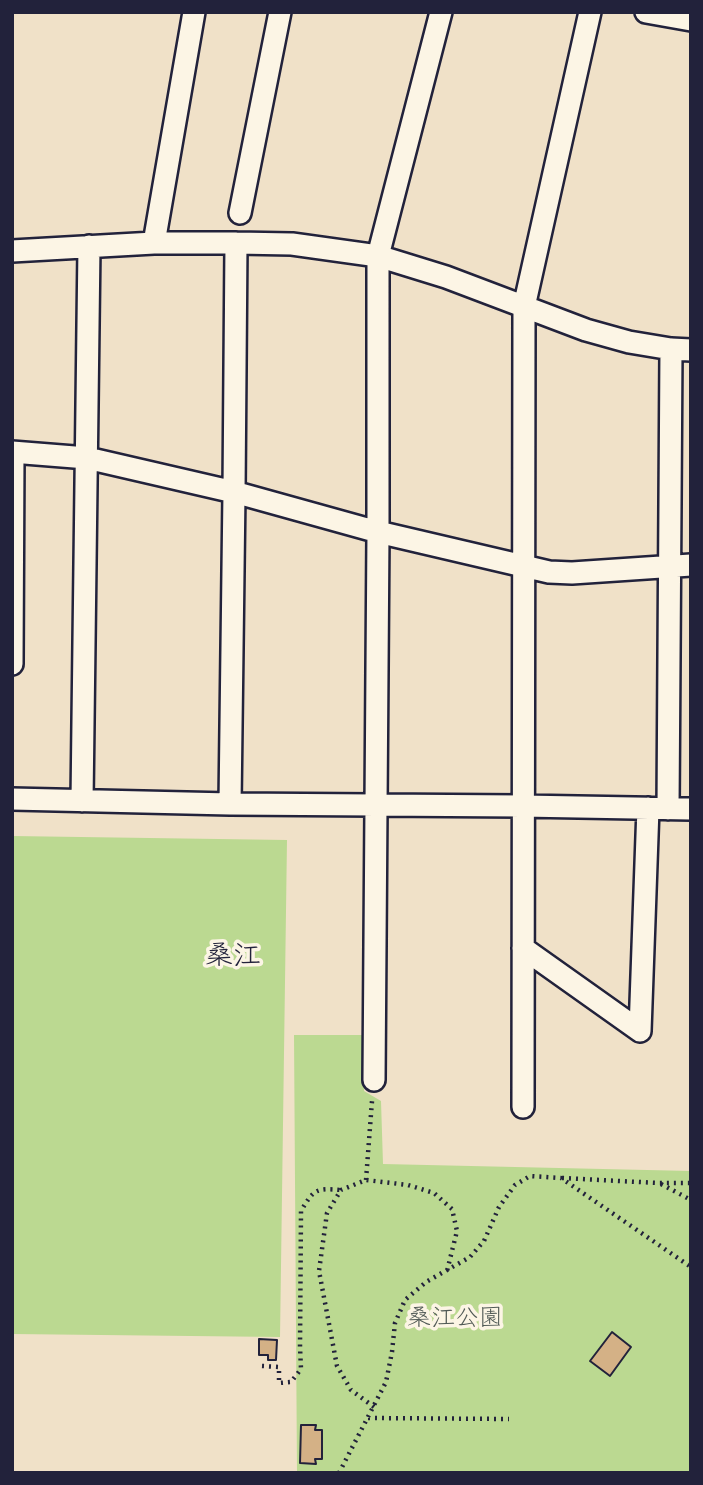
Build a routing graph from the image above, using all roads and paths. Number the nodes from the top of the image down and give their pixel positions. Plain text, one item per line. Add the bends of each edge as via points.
1 (194, 12) edge
2 (280, 12) edge
3 (440, 12) edge
4 (590, 12) edge
5 (646, 12) edge
6 (691, 20) edge
7 (240, 213) dead end
8 (155, 243) junction
9 (236, 243) junction
10 (89, 246) junction
11 (12, 251) edge
12 (378, 256) junction
13 (524, 307) junction
14 (681, 350) edge
15 (13, 452) edge
16 (87, 458) junction
17 (234, 492) junction
18 (378, 532) junction
19 (680, 566) edge
20 (523, 567) junction
21 (12, 664) edge
22 (12, 799) edge
23 (82, 800) junction
24 (230, 804) junction
25 (376, 806) junction
26 (522, 806) junction
27 (658, 808) junction
28 (691, 809) edge
29 (523, 948) junction
30 (374, 1080) joint
31 (523, 1107) dead end
32 (561, 1178) junction
33 (366, 1180) junction
34 (659, 1183) junction
35 (691, 1183) edge
36 (341, 1190) junction
37 (691, 1200) edge
38 (691, 1267) edge
39 (447, 1271) junction
40 (262, 1366) dead end
41 (374, 1407) junction
42 (368, 1418) junction
43 (509, 1419) dead end
44 (339, 1473) edge

1 - 8 street
2 - 7 street
3 - 12 street
4 - 13 street
5 - 6 street
8 - 9 street
8 - 10 street
9 - 12 street via 292,244
9 - 17 street
10 - 11 street
10 - 16 street
12 - 13 street
12 - 18 street
13 - 14 street via 629,342
13 - 20 street
14 - 19 street
15 - 16 street
15 - 21 street
16 - 17 street
16 - 23 street
17 - 18 street
17 - 24 street
18 - 20 street
18 - 25 street
19 - 20 street via 572,573
19 - 27 street
20 - 26 street
22 - 23 street
23 - 24 street
24 - 25 street
25 - 26 street
25 - 30 street
26 - 27 street
26 - 29 street
27 - 28 street
27 - 29 street via 640,1031
29 - 31 street
30 - 33 path
32 - 34 path
32 - 38 path
32 - 39 path via 530,1176 515,1185 484,1241 470,1257
33 - 36 path
33 - 39 path via 433,1193 452,1209 457,1231
34 - 35 path
34 - 37 path
36 - 40 path via 322,1189 310,1195 301,1211 302,1370 291,1382 279,1383 279,1367
36 - 41 path via 327,1213 319,1271 337,1366 351,1390
39 - 41 path via 405,1300 395,1323 386,1382
41 - 42 path
42 - 43 path
42 - 44 path

